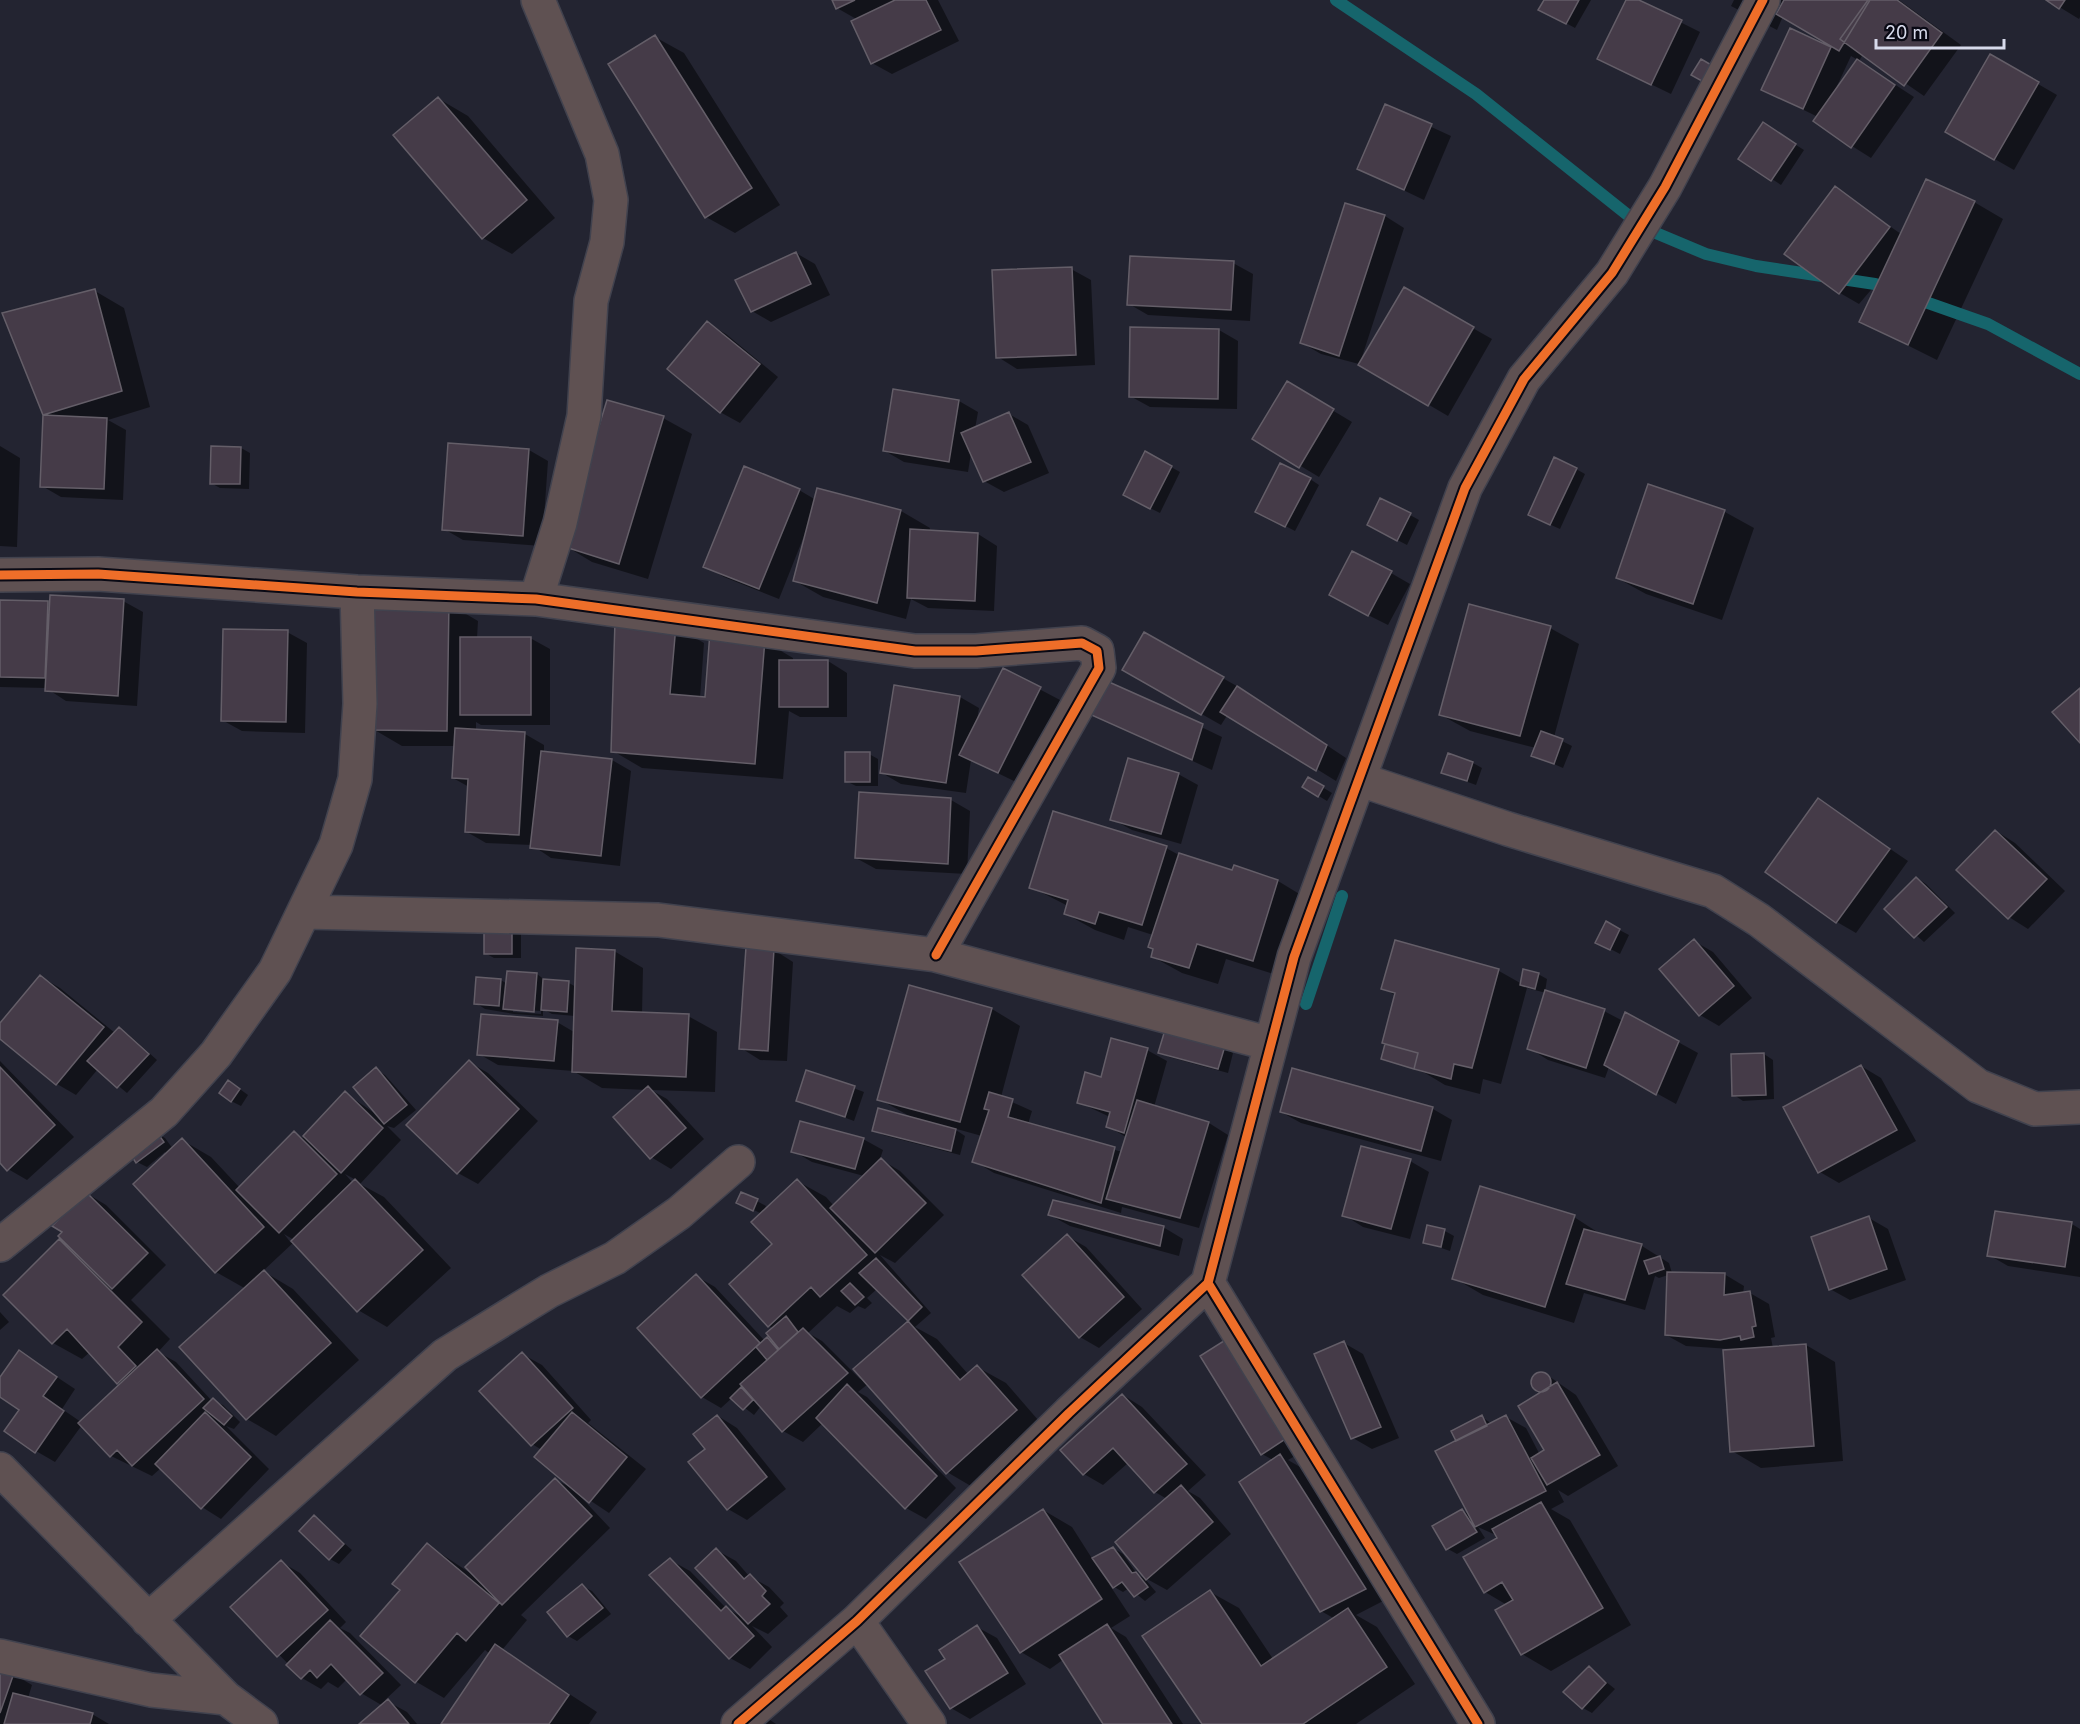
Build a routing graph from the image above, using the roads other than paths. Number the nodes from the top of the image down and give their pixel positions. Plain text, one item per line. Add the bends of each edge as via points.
1 (538, 0) edge
2 (1763, 0) edge
3 (0, 575) edge
4 (357, 592) junction
5 (536, 600) junction
6 (1360, 780) junction
7 (305, 912) junction
8 (936, 955) junction
9 (1271, 1044) junction
10 (2080, 1107) edge
11 (738, 1162) dead end
12 (0, 1245) edge
13 (1208, 1283) junction
14 (0, 1469) edge
15 (148, 1620) junction
16 (857, 1621) junction
17 (0, 1656) edge
18 (226, 1698) junction
19 (261, 1724) edge
20 (738, 1724) edge
21 (929, 1724) edge
22 (1478, 1724) edge

1 - 5 street via 602,154 611,200 607,242 591,301 584,416 560,523
2 - 6 street via 1665,187 1612,273 1524,379 1465,488
3 - 4 street via 98,574
4 - 5 street
4 - 7 street via 360,704 355,779 336,845
5 - 8 street via 915,651 1082,643 1097,651 1098,668
6 - 9 street via 1294,957
6 - 10 street via 1713,891 1759,920 1978,1086 2035,1109
7 - 8 street via 658,920
7 - 12 street via 275,971 216,1054 164,1112
8 - 9 street
9 - 13 street
11 - 15 street via 679,1213 615,1257 549,1291 445,1355
13 - 16 street
13 - 22 street
14 - 15 street
15 - 18 street
16 - 20 street
16 - 21 street
17 - 18 street via 151,1690
18 - 19 street

